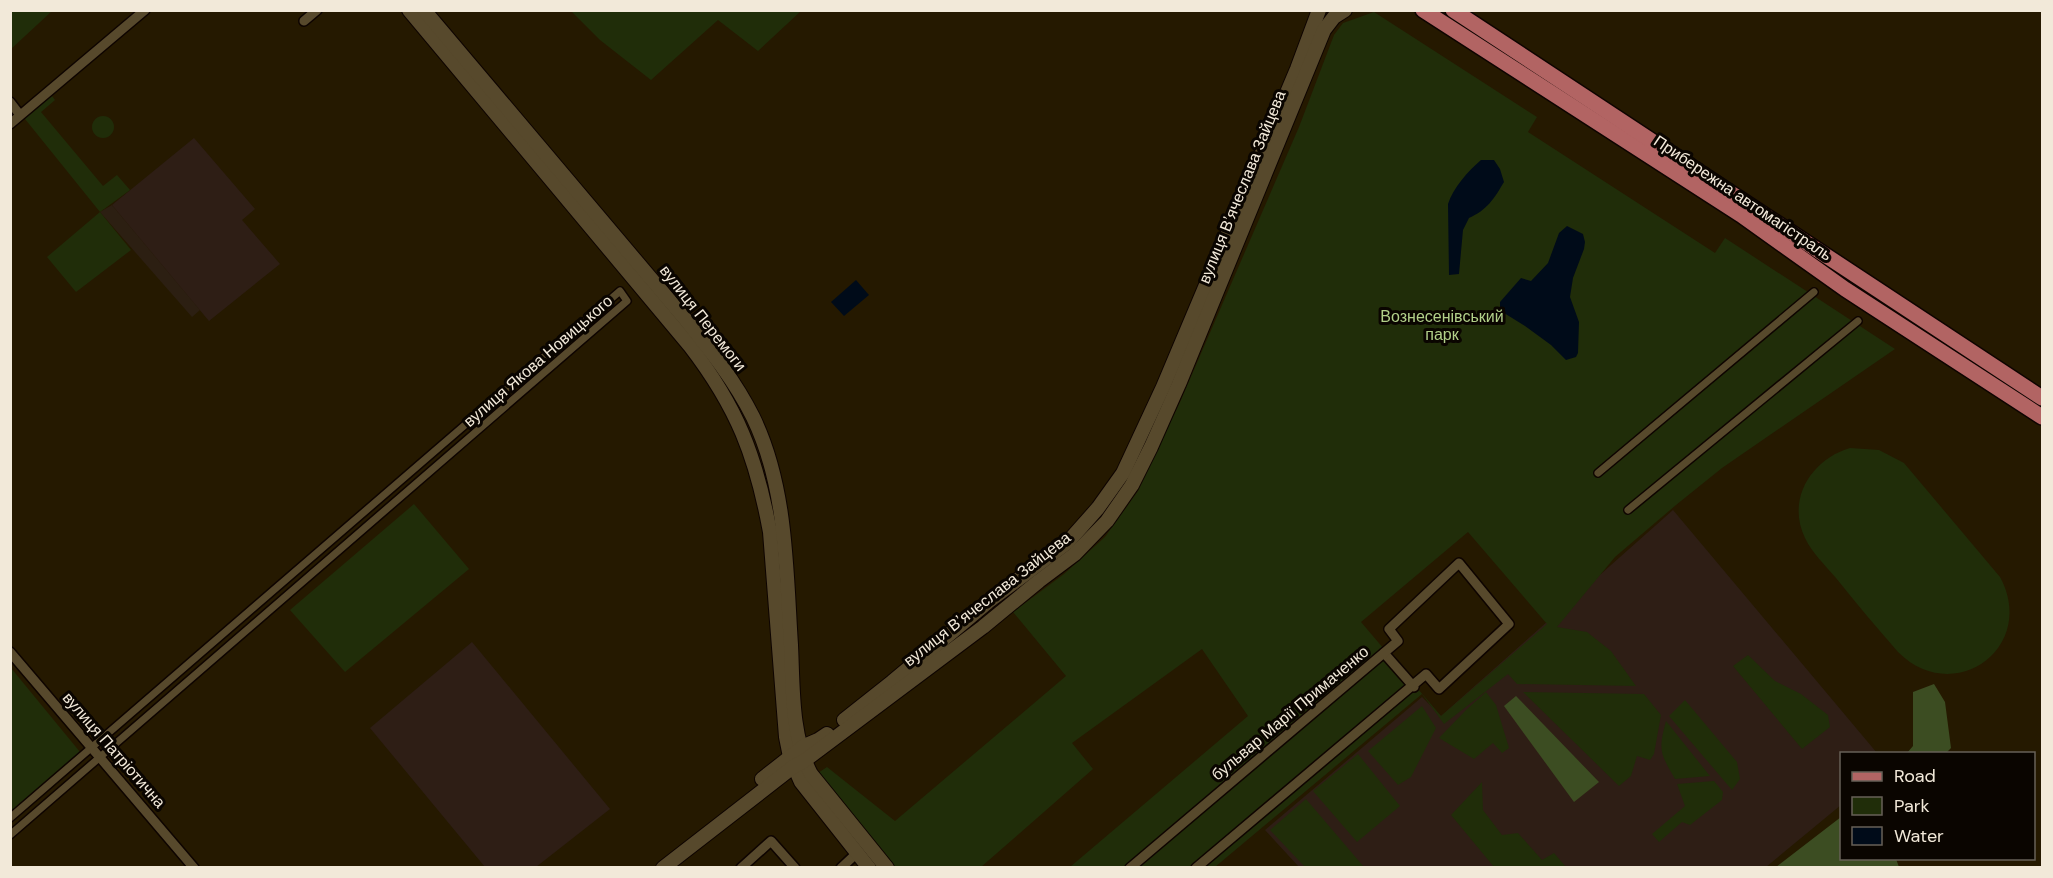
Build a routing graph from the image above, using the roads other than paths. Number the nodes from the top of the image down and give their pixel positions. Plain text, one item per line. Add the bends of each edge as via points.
1 (145, 10) edge
2 (317, 10) edge
3 (409, 10) edge
4 (424, 10) edge
5 (1319, 10) edge
6 (1345, 10) edge
7 (1423, 10) edge
8 (1453, 10) edge
9 (304, 21) dead end
10 (10, 102) edge
11 (20, 115) junction
12 (10, 124) edge
13 (1814, 292) dead end
14 (1910, 309) junction
15 (1925, 319) junction
16 (1858, 321) dead end
17 (1898, 322) junction
18 (1921, 338) junction
19 (2043, 398) edge
20 (748, 408) junction
21 (734, 412) junction
22 (2043, 417) edge
23 (760, 433) junction
24 (745, 438) junction
25 (1598, 473) dead end
26 (1628, 510) dead end
27 (10, 652) edge
28 (1384, 653) junction
29 (1414, 687) junction
30 (92, 747) junction
31 (100, 756) junction
32 (797, 758) junction
33 (10, 818) edge
34 (10, 834) edge
35 (857, 854) junction
36 (672, 865) edge
37 (194, 867) edge
38 (655, 867) edge
39 (741, 867) edge
40 (795, 867) edge
41 (841, 867) edge
42 (869, 867) edge
43 (887, 867) edge
44 (1130, 867) edge
45 (1196, 867) edge

1 - 11 street
2 - 9 street
3 - 21 main road, вулиця Перемоги via 690,345
4 - 20 main road, вулиця Перемоги via 686,320 723,366
5 - 32 main road, вулиця Вʼячеслава Зайцева via 1143,435 1123,473 1067,543 988,602
6 - 32 main road, вулиця Вʼячеслава Зайцева via 1324,30 1155,436 1132,484 1107,521 1075,554 983,627
7 - 17 main road, Прибережна автомагістраль
8 - 14 main road, Прибережна автомагістраль
10 - 11 street
11 - 12 street
13 - 25 street
14 - 15 main road, Прибережна автомагістраль
14 - 17 main road via 1906,322
15 - 18 main road via 1916,328
15 - 19 main road, Прибережна автомагістраль
16 - 26 street
17 - 18 main road, Прибережна автомагістраль
18 - 22 main road, Прибережна автомагістраль
20 - 21 main road via 744,413
20 - 23 main road, вулиця Перемоги
21 - 24 main road, вулиця Перемоги
23 - 24 main road via 750,429
23 - 32 main road, вулиця Перемоги via 780,505
24 - 32 main road, вулиця Перемоги via 770,532 786,737
27 - 30 street, вулиця Патріотична
28 - 29 street, бульвар Марії Примаченко
28 - 29 street via 1398,641 1389,629 1459,563 1509,624 1439,689 1426,674
28 - 44 street, бульвар Марії Примаченко
29 - 45 street
30 - 31 street, вулиця Патріотична
30 - 31 street, вулиця Якова Новицького via 620,291 627,301
30 - 33 street, вулиця Якова Новицького
31 - 34 street, вулиця Якова Новицького
31 - 37 street, вулиця Патріотична
32 - 35 main road, вулиця Перемоги via 801,782
32 - 36 main road, вулиця Вʼячеслава Зайцева
32 - 38 main road, вулиця Вʼячеслава Зайцева
32 - 43 main road, вулиця Перемоги
35 - 41 street
35 - 42 main road, вулиця Перемоги
39 - 40 street via 771,841

